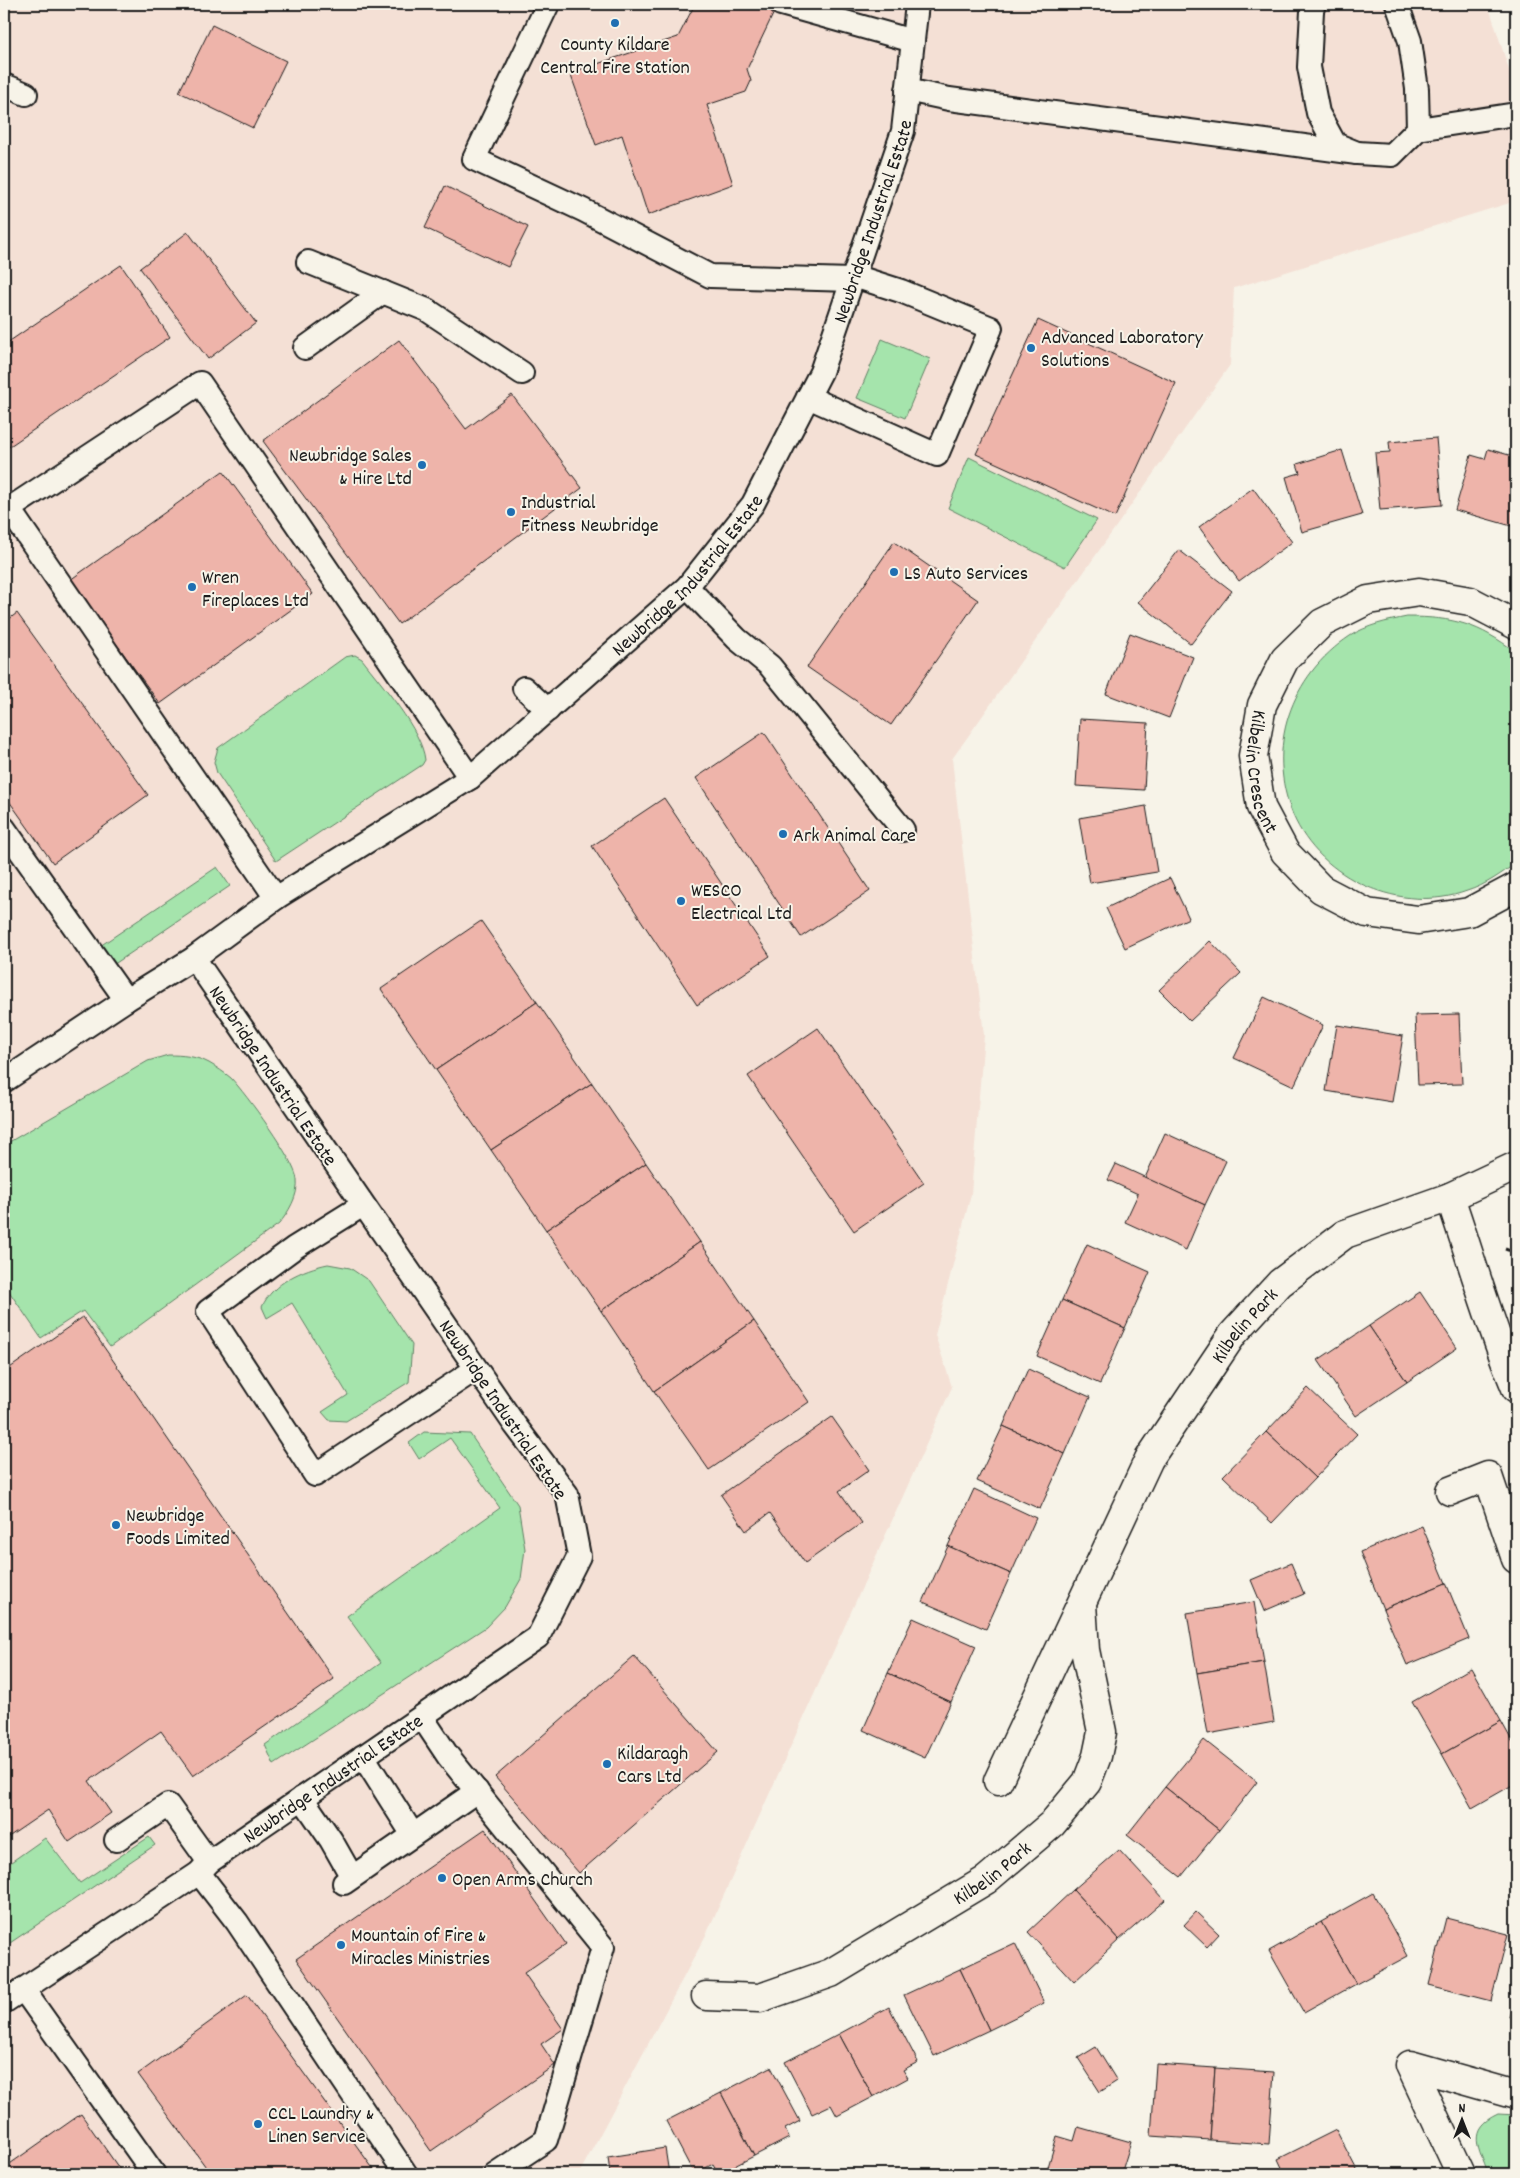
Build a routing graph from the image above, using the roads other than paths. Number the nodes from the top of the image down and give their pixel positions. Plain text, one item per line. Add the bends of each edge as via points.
1 (548, 4) edge
2 (781, 4) edge
3 (917, 4) edge
4 (1314, 4) edge
5 (1397, 4) edge
6 (913, 41) junction
7 (4, 85) edge
8 (907, 90) junction
9 (26, 94) dead end
10 (1516, 114) edge
11 (1418, 129) junction
12 (1357, 153) junction
13 (308, 262) dead end
14 (853, 278) junction
15 (383, 292) junction
16 (305, 348) dead end
17 (522, 373) dead end
18 (808, 397) junction
19 (687, 587) junction
20 (1516, 625) edge
21 (524, 688) dead end
22 (548, 710) junction
23 (470, 778) junction
24 (4, 828) edge
25 (903, 830) dead end
26 (1516, 887) edge
27 (276, 898) junction
28 (194, 958) junction
29 (126, 1000) junction
30 (4, 1081) edge
31 (1516, 1166) edge
32 (1450, 1197) junction
33 (363, 1204) junction
34 (476, 1369) junction
35 (1516, 1388) edge
36 (1450, 1491) dead end
37 (1516, 1560) edge
38 (1082, 1600) junction
39 (422, 1717) junction
40 (363, 1756) junction
41 (998, 1780) dead end
42 (477, 1792) junction
43 (302, 1798) junction
44 (413, 1835) junction
45 (116, 1840) dead end
46 (204, 1867) junction
47 (23, 1988) junction
48 (706, 1996) dead end
49 (4, 2002) edge
50 (1516, 2095) edge
51 (154, 2174) edge
52 (406, 2174) edge
53 (495, 2174) edge
54 (1461, 2174) edge

1 - 14 lane via 474,159 583,210 710,276
2 - 6 lane
3 - 6 lane, Newbridge Industrial Estate
4 - 12 lane via 1309,67 1318,113 1335,144
5 - 11 lane via 1410,41 1418,89
6 - 8 lane, Newbridge Industrial Estate
7 - 9 lane
8 - 12 lane via 949,99
8 - 14 lane, Newbridge Industrial Estate via 903,131
10 - 11 lane
11 - 12 lane via 1392,155
13 - 15 lane
14 - 18 lane, Newbridge Industrial Estate via 821,372
14 - 18 lane via 902,291 990,328 937,455
15 - 16 lane
15 - 17 lane via 428,310
18 - 19 lane, Newbridge Industrial Estate via 753,504
19 - 22 lane, Newbridge Industrial Estate
19 - 25 lane via 737,639 770,666
20 - 26 street, Kilbelin Crescent via 1470,601 1419,592 1368,600 1322,623 1285,659 1262,705 1253,756 1261,807 1285,852 1321,889 1367,913 1418,920 1469,912
21 - 22 lane
22 - 23 lane, Newbridge Industrial Estate
23 - 27 lane, Newbridge Industrial Estate
23 - 27 lane via 200,383 9,509
24 - 29 lane
27 - 28 lane, Newbridge Industrial Estate
28 - 29 lane, Newbridge Industrial Estate
28 - 33 lane, Newbridge Industrial Estate
29 - 30 lane, Newbridge Industrial Estate
31 - 32 street, Kilbelin Park
32 - 35 street via 1497,1344
32 - 38 street, Kilbelin Park via 1345,1234 1280,1284 1233,1334 1149,1459
33 - 34 lane, Newbridge Industrial Estate
33 - 34 lane via 294,1248 208,1311 315,1475
34 - 39 lane, Newbridge Industrial Estate via 567,1494 579,1556 538,1637
36 - 37 street via 1488,1476
38 - 41 street, Kilbelin Park
38 - 48 street, Kilbelin Park via 1085,1650 1102,1732 1087,1782 1052,1824 986,1880 831,1973 760,1998
39 - 40 lane, Newbridge Industrial Estate
39 - 42 lane
40 - 43 lane, Newbridge Industrial Estate
40 - 44 lane
42 - 44 lane
42 - 53 lane via 603,1947 546,2140
43 - 44 lane via 348,1880
43 - 46 lane, Newbridge Industrial Estate
45 - 46 lane via 168,1805
46 - 47 lane, Newbridge Industrial Estate
46 - 52 lane via 237,1922
47 - 49 lane, Newbridge Industrial Estate
47 - 51 lane
50 - 54 street via 1410,2065

